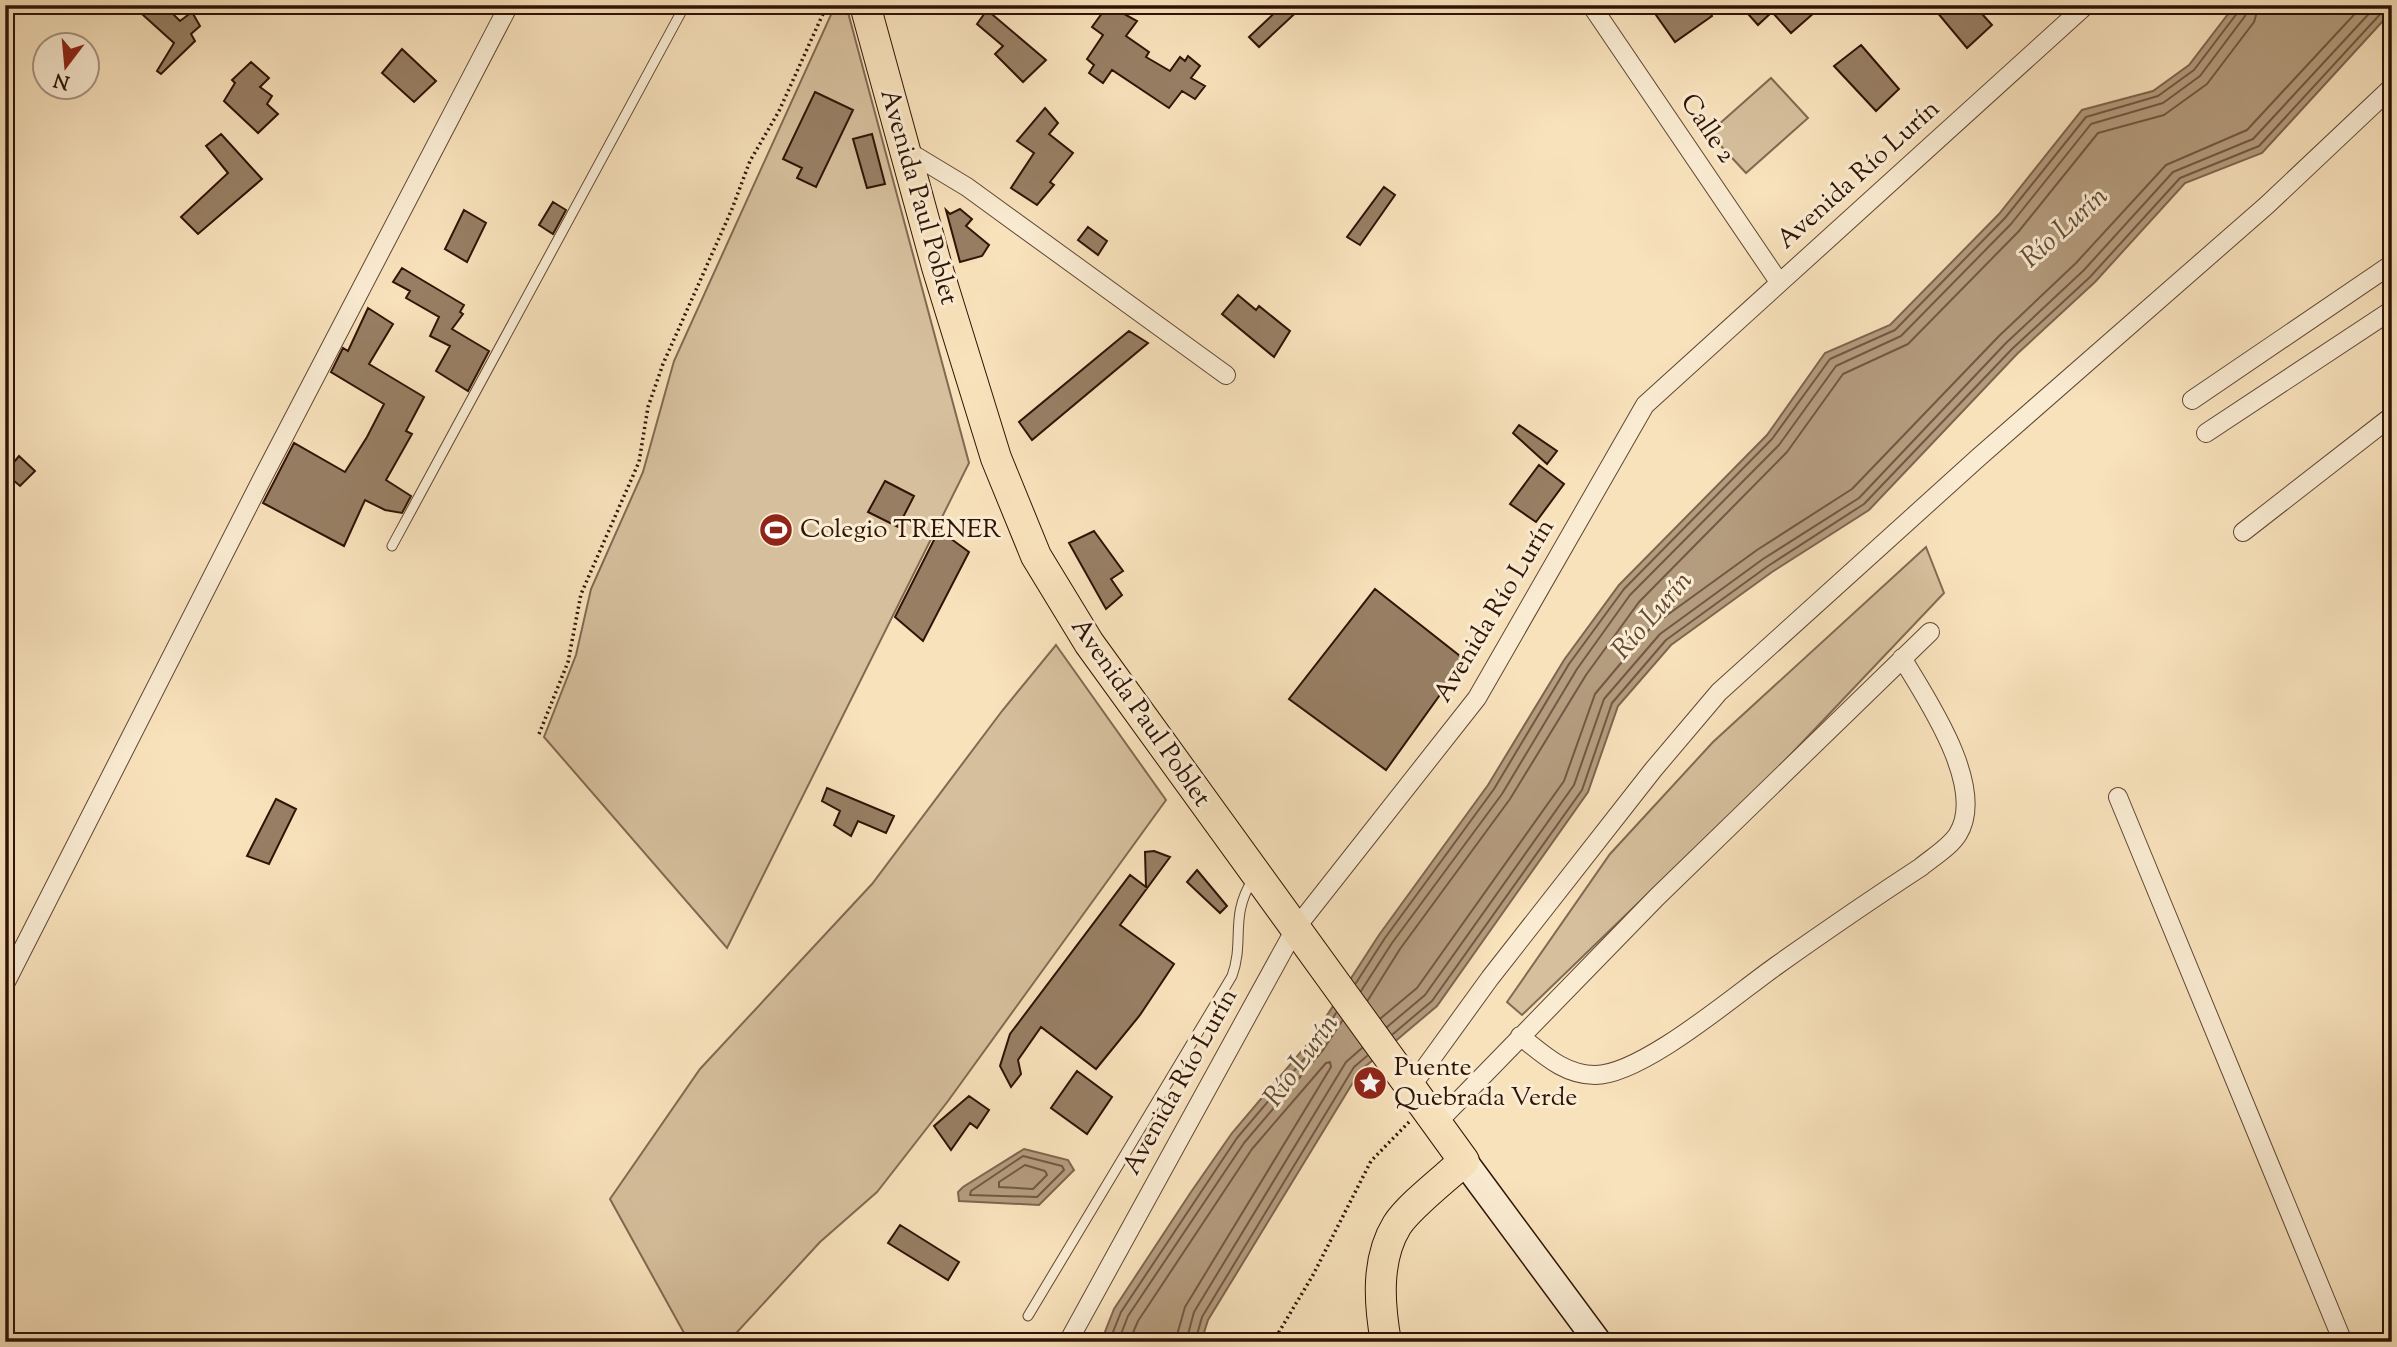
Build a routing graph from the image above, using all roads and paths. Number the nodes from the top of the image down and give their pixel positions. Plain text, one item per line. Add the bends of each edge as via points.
1 (509, 5) edge
2 (685, 5) edge
3 (827, 5) edge
4 (865, 5) edge
5 (1591, 5) edge
6 (2086, 5) edge
7 (2392, 87) edge
8 (904, 149) junction
9 (2392, 264) edge
10 (1779, 282) junction
11 (2392, 310) edge
12 (1226, 375) dead end
13 (2192, 400) dead end
14 (2392, 416) edge
15 (2206, 433) dead end
16 (2243, 532) dead end
17 (392, 546) dead end
18 (1930, 632) dead end
19 (1902, 659) junction
20 (540, 734) dead end
21 (2118, 797) dead end
22 (1255, 874) junction
23 (1301, 938) junction
24 (5, 984) edge
25 (1520, 1036) junction
26 (1418, 1097) junction
27 (1464, 1161) junction
28 (1028, 1316) dead end
29 (1068, 1342) edge
30 (1273, 1342) edge
31 (1386, 1342) edge
32 (1598, 1342) edge
33 (2343, 1342) edge

1 - 24 street
2 - 17 lane
3 - 20 path via 779,111 750,161 663,364 648,407 639,462 581,594 568,662
4 - 8 main road, Avenida Paul Poblet
5 - 10 street, Calle 2
6 - 10 street, Avenida Río Lurín
7 - 26 street via 2267,205 1719,692 1490,978
8 - 12 street via 967,187
8 - 22 main road, Avenida Paul Poblet via 996,458 1036,556 1089,643
9 - 13 street
10 - 23 street, Avenida Río Lurín via 1645,405 1477,698
11 - 15 street
14 - 16 street
18 - 19 street
19 - 25 street
19 - 25 street via 1942,725 1962,774 1964,817 1953,841 1687,1030 1626,1068 1605,1074 1572,1071
21 - 33 street
22 - 23 main road, Avenida Paul Poblet
22 - 28 lane via 1241,897 1232,975
23 - 26 main road, Avenida Paul Poblet
23 - 29 street, Avenida Río Lurín
25 - 26 street
26 - 27 main road, Avenida Paul Poblet
26 - 30 path via 1371,1161
27 - 31 main road via 1398,1223 1382,1259
27 - 32 main road

